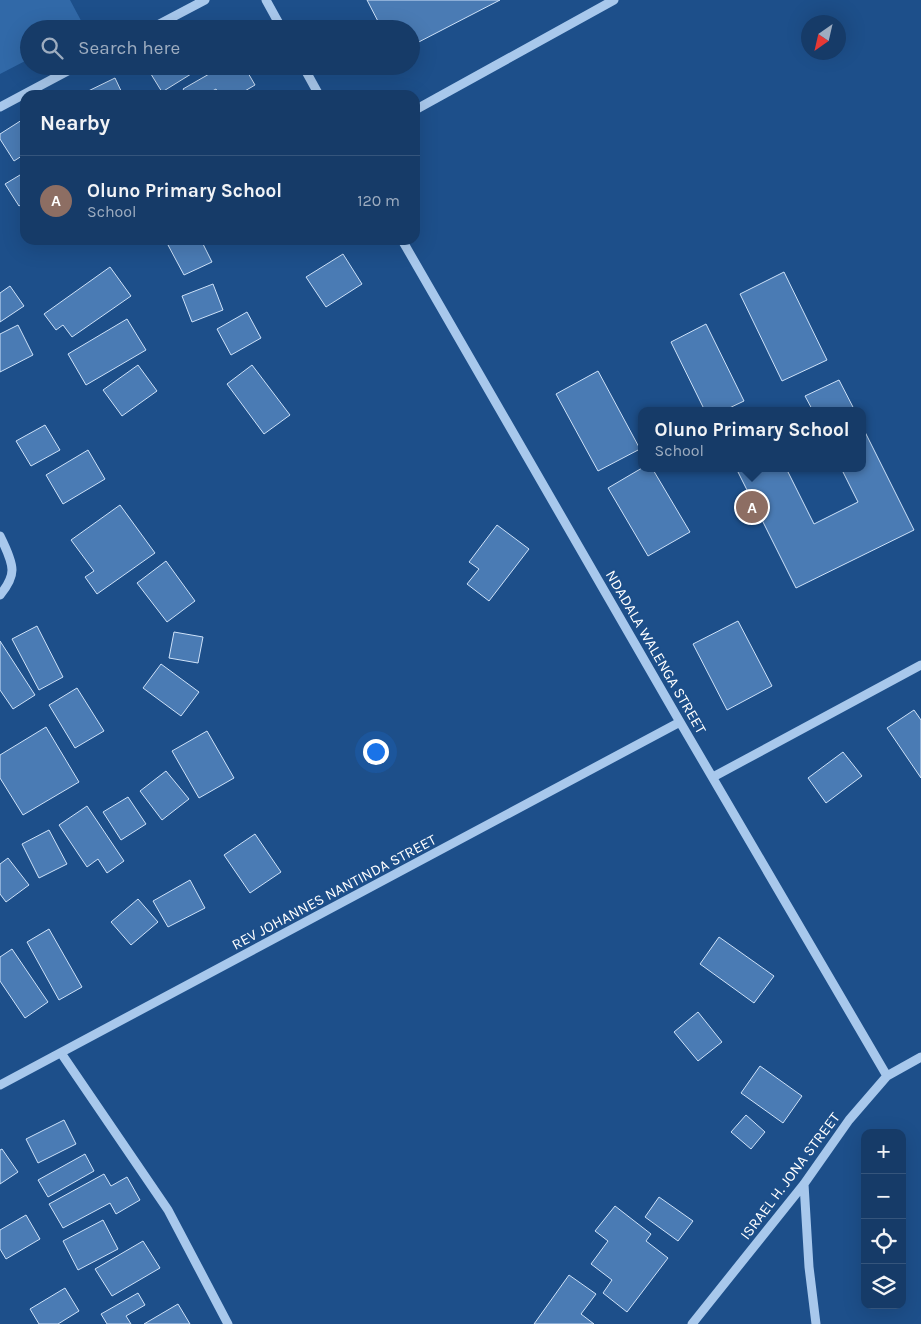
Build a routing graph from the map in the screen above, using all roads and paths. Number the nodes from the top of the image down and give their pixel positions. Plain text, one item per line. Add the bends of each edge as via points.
1 (205, 0) edge
2 (266, 0) edge
3 (614, 0) edge
4 (167, 20) edge
5 (277, 20) edge
6 (60, 75) edge
7 (308, 75) edge
8 (31, 90) edge
9 (317, 90) edge
10 (20, 96) edge
11 (0, 106) edge
12 (420, 107) edge
13 (405, 245) edge
14 (0, 536) edge
15 (0, 595) edge
16 (921, 665) edge
17 (680, 722) junction
18 (713, 777) junction
19 (61, 1053) junction
20 (921, 1057) edge
21 (887, 1076) junction
22 (0, 1085) edge
23 (804, 1184) junction
24 (228, 1324) edge
25 (692, 1324) edge
26 (816, 1324) edge

1 - 4 street
2 - 5 street
3 - 12 street
6 - 8 street
7 - 9 street
10 - 11 street
13 - 17 street, NDADALA WALENGA STREET
14 - 15 street via 12,571
16 - 18 street
17 - 18 street, NDADALA WALENGA STREET
17 - 19 street, REV JOHANNES NANTINDA STREET
18 - 21 street, NDADALA WALENGA STREET
19 - 22 street, REV JOHANNES NANTINDA STREET
19 - 24 street via 168,1210
20 - 21 street, ISRAEL H. JONA STREET
21 - 23 street, ISRAEL H. JONA STREET via 849,1120
23 - 25 street, ISRAEL H. JONA STREET
23 - 26 street

